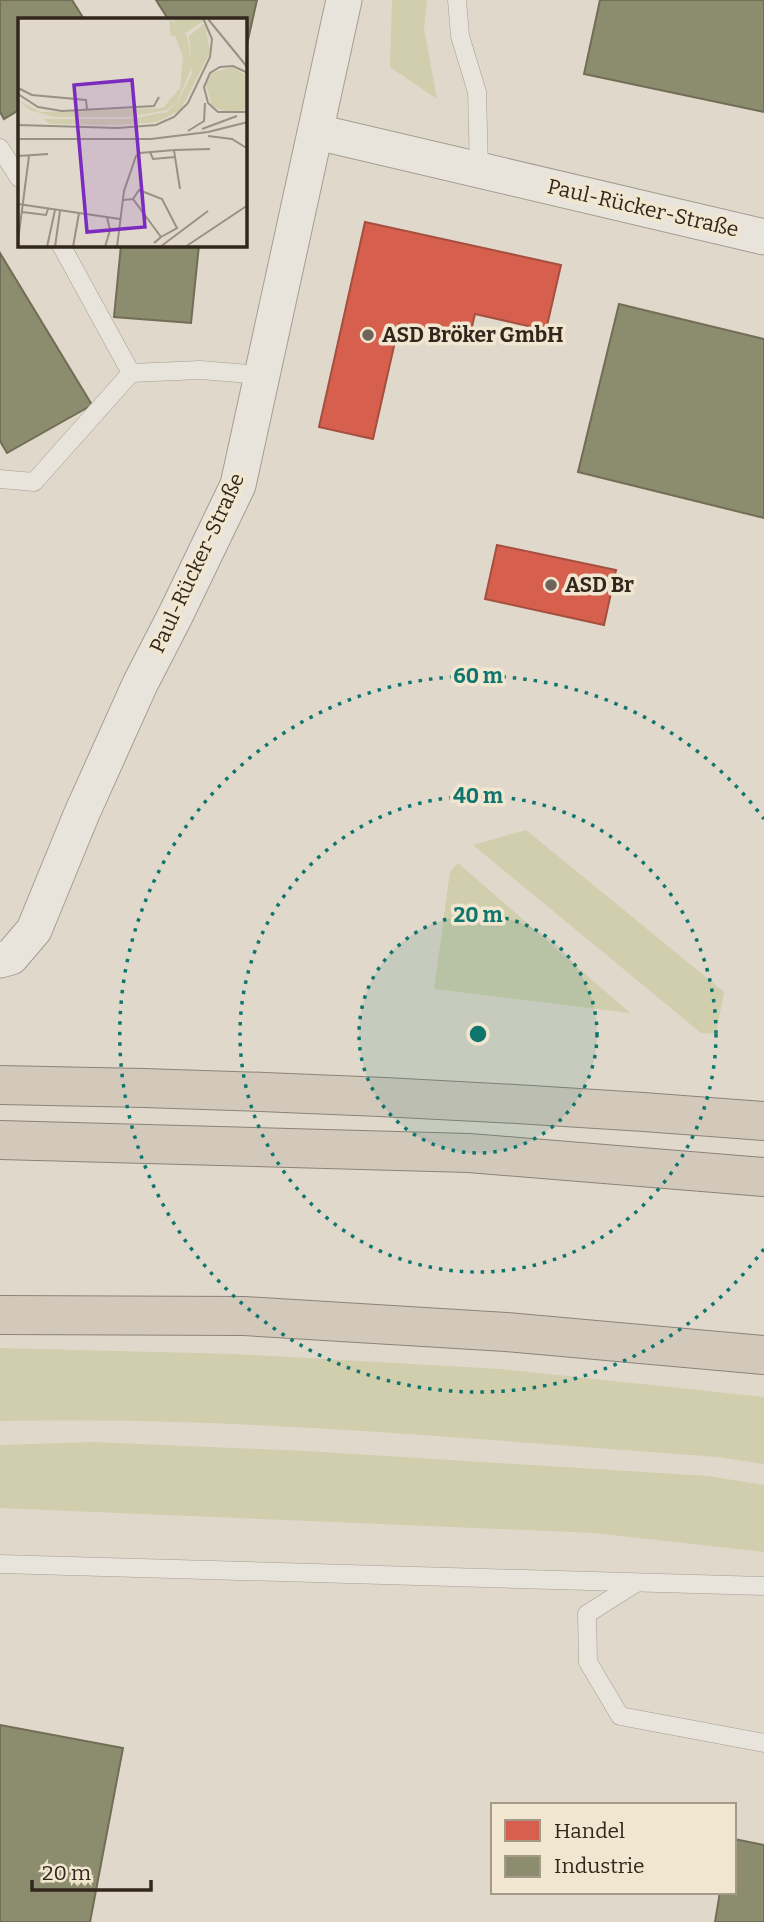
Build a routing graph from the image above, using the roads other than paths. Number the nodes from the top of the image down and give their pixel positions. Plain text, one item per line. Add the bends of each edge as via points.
1 (344, 0) edge
2 (457, 0) edge
3 (317, 132) junction
4 (0, 148) edge
5 (479, 170) junction
6 (18, 176) edge
7 (764, 237) edge
8 (62, 247) edge
9 (131, 373) junction
10 (262, 375) junction
11 (0, 479) edge
12 (0, 960) edge
13 (0, 1085) edge
14 (753, 1120) edge
15 (0, 1140) edge
16 (764, 1177) edge
17 (0, 1315) edge
18 (764, 1355) edge
19 (0, 1564) edge
20 (636, 1583) junction
21 (764, 1586) edge
22 (764, 1743) edge

1 - 3 street, Paul-Rücker-Straße
2 - 5 lane via 460,36 477,92
3 - 5 street, Paul-Rücker-Straße
3 - 10 street, Paul-Rücker-Straße
4 - 6 lane
5 - 7 street, Paul-Rücker-Straße
8 - 9 lane
9 - 10 lane via 200,370
9 - 11 lane via 34,482
10 - 12 street, Paul-Rücker-Straße via 238,485 140,684 34,930 11,957
13 - 14 highway via 456,1100
15 - 16 highway via 469,1153
17 - 18 highway via 258,1317 506,1332
19 - 20 lane
20 - 21 lane
20 - 22 lane via 587,1614 588,1662 620,1716

